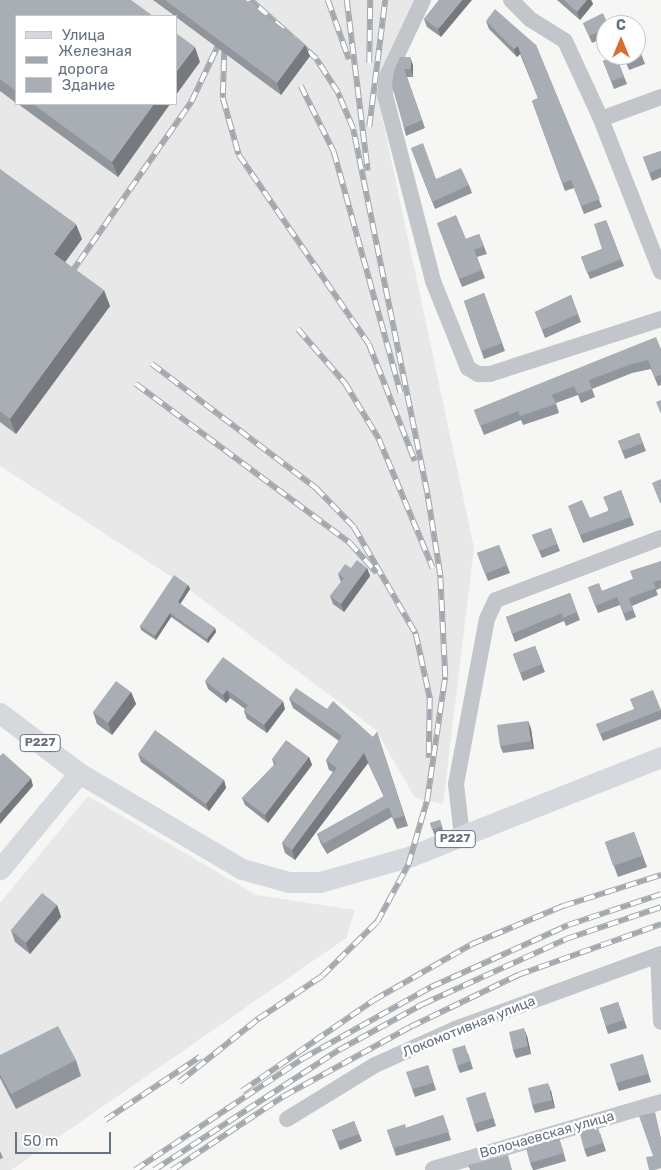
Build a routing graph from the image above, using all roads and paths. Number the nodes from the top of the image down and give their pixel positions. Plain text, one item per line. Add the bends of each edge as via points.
1 (423, 0) edge
2 (511, 0) edge
3 (661, 97) edge
4 (602, 119) junction
5 (661, 272) edge
6 (661, 319) edge
7 (661, 538) edge
8 (0, 713) edge
9 (661, 757) edge
10 (80, 773) junction
11 (462, 836) junction
12 (0, 869) edge
13 (660, 955) edge
14 (661, 1022) edge
15 (661, 1102) edge
16 (287, 1119) dead end
17 (433, 1169) edge

1 - 6 street via 387,76 385,95 433,281 468,368 478,374 490,374
2 - 4 street via 530,19 565,41
3 - 4 street
4 - 5 street
7 - 11 street via 496,600 487,619 456,784
8 - 10 main road, Р227
9 - 11 main road, Р227
10 - 11 main road, Р227 via 242,869 289,882 320,882 411,856
10 - 12 main road
13 - 14 street
13 - 16 street, Локомотивная улица via 455,1029 375,1065
15 - 17 street, Волочаевская улица

